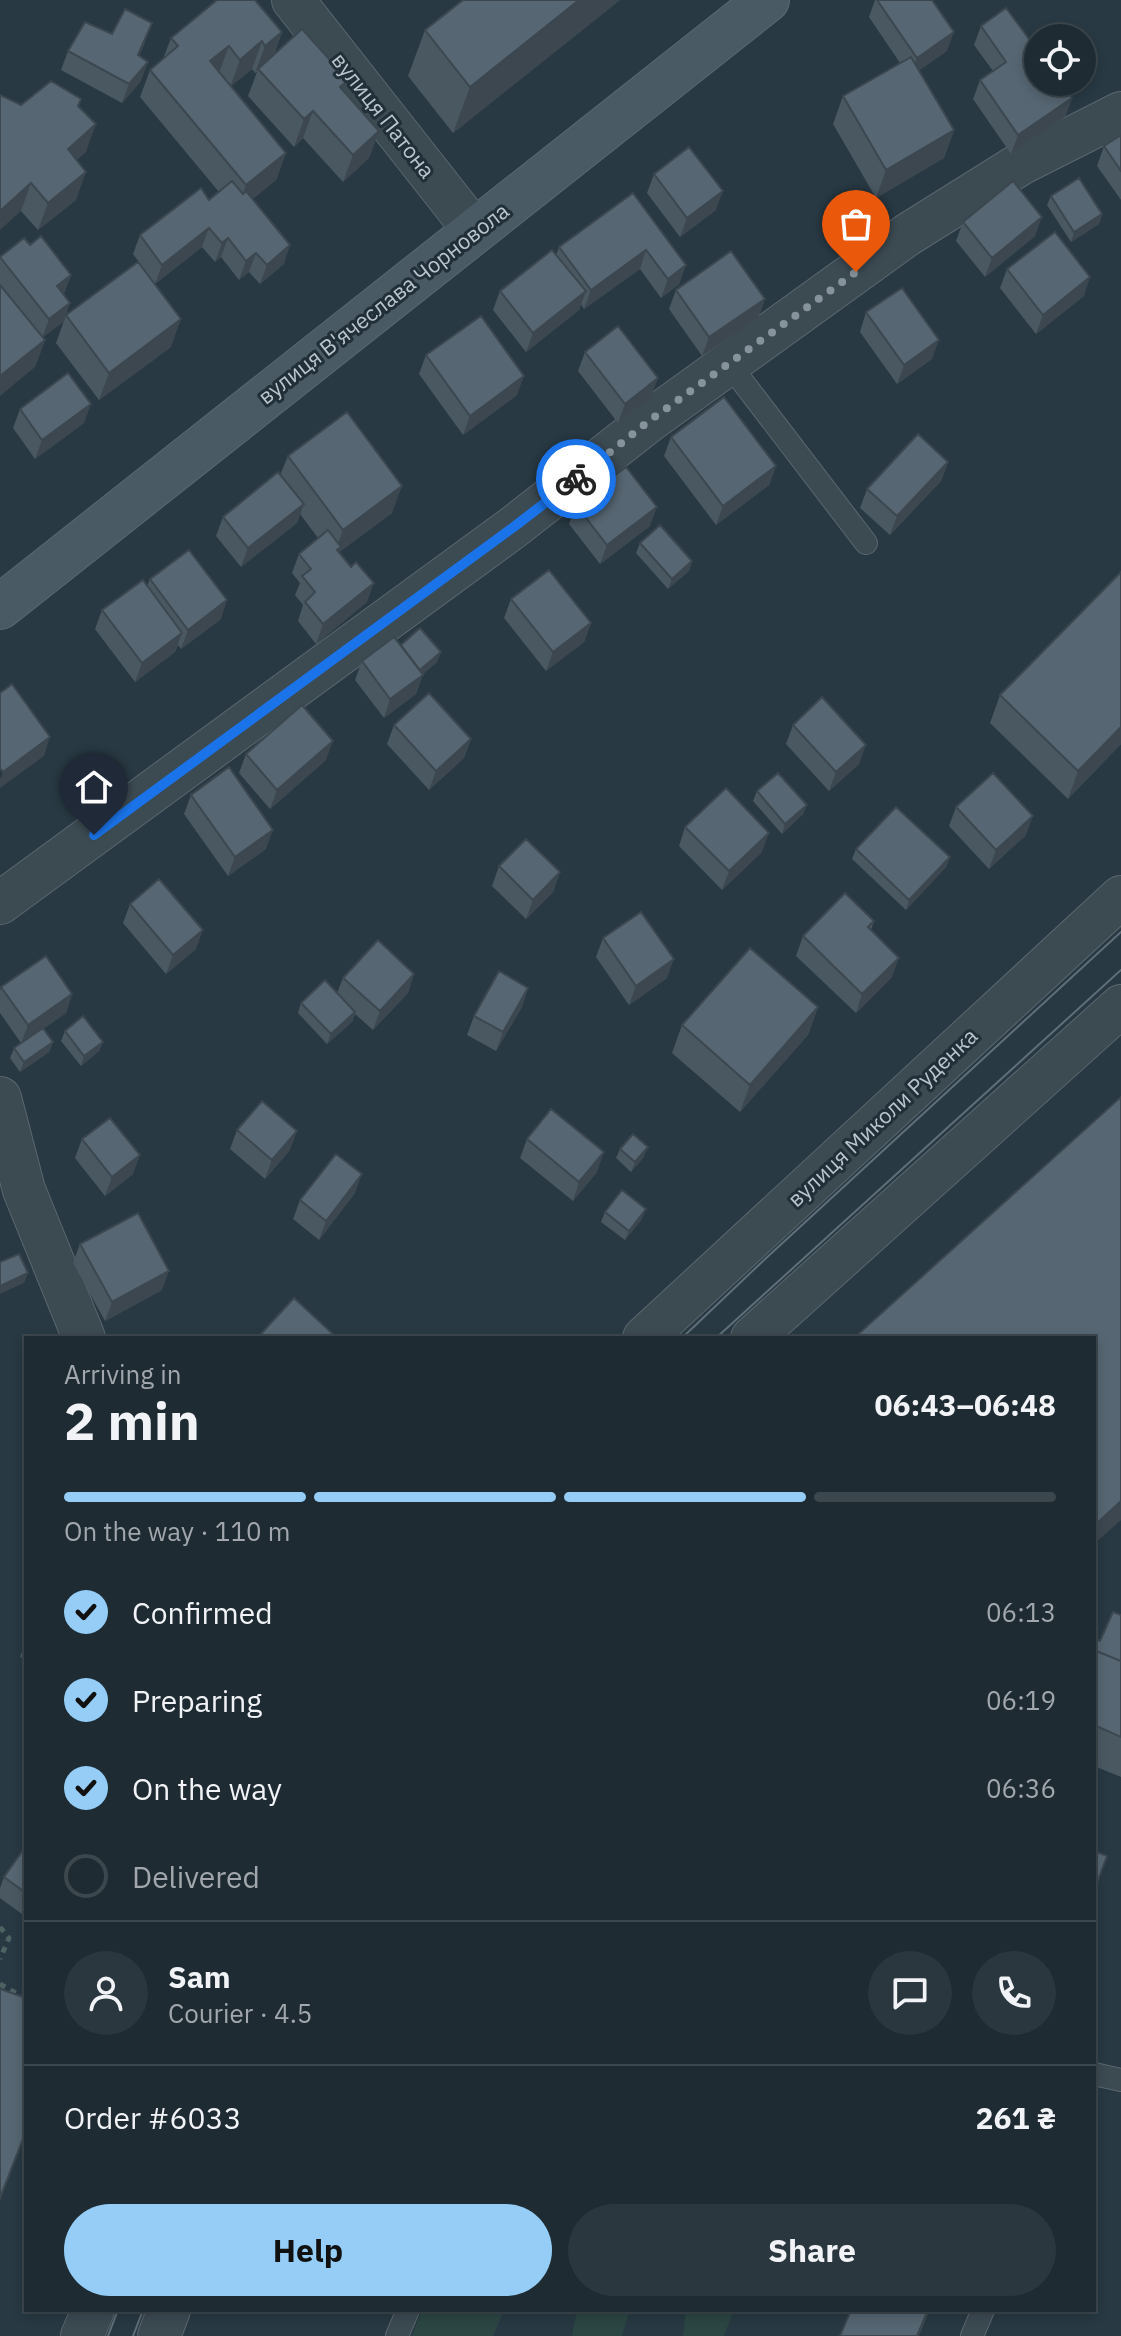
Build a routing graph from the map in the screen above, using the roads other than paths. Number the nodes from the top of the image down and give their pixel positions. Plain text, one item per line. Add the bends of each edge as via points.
1 (293, 0) edge
2 (767, 0) edge
3 (1121, 113) edge
4 (474, 230) junction
5 (729, 364) junction
6 (866, 543) dead end
7 (0, 607) edge
8 (1121, 897) edge
9 (0, 903) edge
10 (1121, 1006) edge
11 (0, 1098) edge
12 (83, 1336) edge
13 (646, 1336) edge
14 (754, 1336) edge
15 (1096, 2074) edge
16 (1121, 2080) edge
17 (92, 2312) edge
18 (168, 2312) edge
19 (407, 2312) edge
20 (982, 2312) edge
21 (82, 2336) edge
22 (159, 2336) edge
23 (397, 2336) edge
24 (972, 2336) edge

1 - 4 street, вулиця Патона
2 - 4 street, вулиця В'ячеслава Чорновола
3 - 5 street via 1022,163 920,227
4 - 7 street, вулиця В'ячеслава Чорновола
5 - 6 lane
5 - 9 street
8 - 13 street, вулиця Миколи Руденка
10 - 14 street
11 - 12 street via 24,1190
15 - 16 lane
17 - 21 street
18 - 22 street
19 - 23 lane
20 - 24 lane

